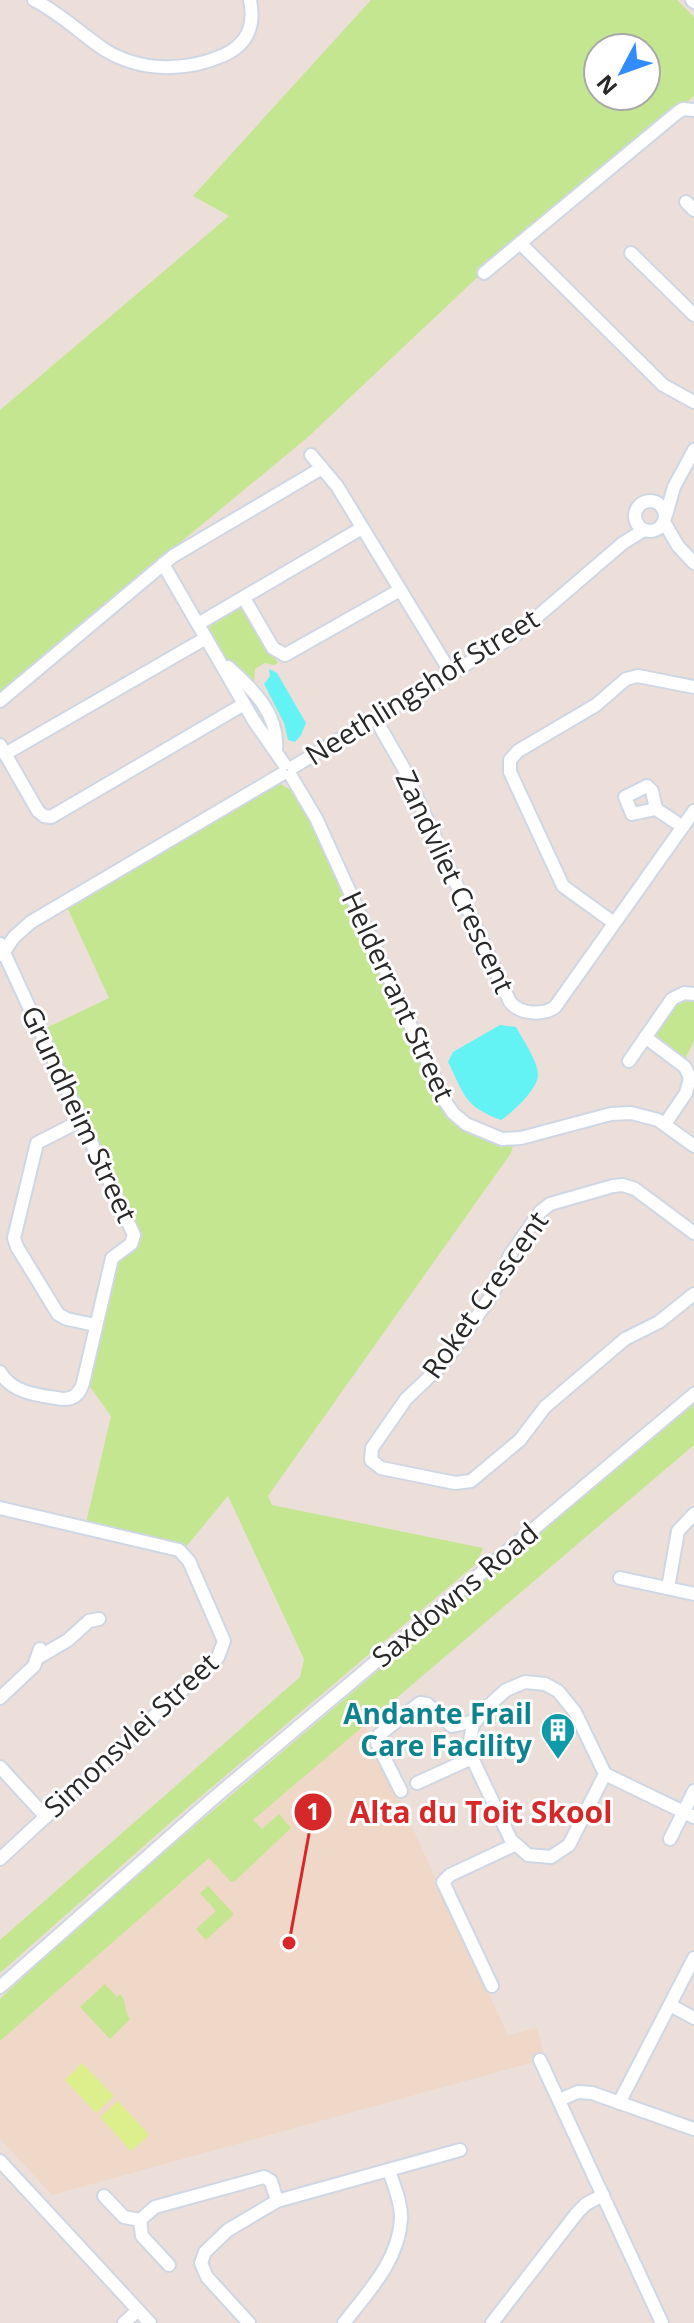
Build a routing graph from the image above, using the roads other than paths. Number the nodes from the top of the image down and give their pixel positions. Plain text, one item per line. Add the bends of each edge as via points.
1 (34, 0) edge
2 (250, 0) edge
3 (694, 110) edge
4 (521, 244) junction
5 (631, 253) dead end
6 (484, 273) dead end
7 (694, 315) edge
8 (694, 402) edge
9 (694, 450) edge
10 (311, 455) dead end
11 (322, 468) junction
12 (674, 487) junction
13 (650, 500) junction
14 (635, 517) junction
15 (665, 518) junction
16 (362, 528) junction
17 (648, 530) junction
18 (623, 543) junction
19 (678, 546) junction
20 (694, 563) edge
21 (163, 564) junction
22 (400, 590) junction
23 (244, 598) junction
24 (198, 624) junction
25 (206, 638) junction
26 (219, 660) junction
27 (451, 673) junction
28 (694, 687) edge
29 (0, 701) edge
30 (244, 704) junction
31 (375, 718) junction
32 (269, 731) junction
33 (3, 750) edge
34 (287, 770) junction
35 (656, 809) dead end
36 (694, 811) edge
37 (683, 827) junction
38 (614, 923) junction
39 (1, 951) edge
40 (694, 994) edge
41 (645, 1037) junction
42 (629, 1061) dead end
43 (82, 1120) junction
44 (665, 1124) junction
45 (694, 1146) edge
46 (692, 1228) edge
47 (694, 1294) edge
48 (95, 1325) junction
49 (0, 1372) edge
50 (694, 1394) edge
51 (0, 1508) edge
52 (694, 1514) edge
53 (620, 1578) dead end
54 (668, 1588) junction
55 (694, 1594) edge
56 (99, 1619) dead end
57 (0, 1698) edge
58 (475, 1721) junction
59 (472, 1758) junction
60 (0, 1767) edge
61 (605, 1774) junction
62 (417, 1783) dead end
63 (401, 1791) dead end
64 (694, 1791) edge
65 (689, 1814) edge
66 (46, 1817) junction
67 (670, 1839) dead end
68 (514, 1845) junction
69 (0, 1859) edge
70 (694, 1958) edge
71 (492, 1986) dead end
72 (0, 1987) edge
73 (670, 2005) junction
74 (694, 2018) edge
75 (540, 2060) dead end
76 (559, 2100) junction
77 (619, 2103) junction
78 (694, 2129) edge
79 (460, 2150) dead end
80 (0, 2161) edge
81 (389, 2170) junction
82 (603, 2195) junction
83 (104, 2196) dead end
84 (277, 2201) junction
85 (140, 2220) junction
86 (169, 2265) dead end
87 (138, 2310) junction
88 (498, 2321) edge
89 (124, 2323) edge
90 (150, 2323) edge
91 (249, 2323) edge
92 (344, 2323) edge
93 (662, 2323) edge

1 - 2 street via 126,61 166,68 215,59 238,47 251,27
3 - 4 street via 678,112
4 - 6 street
4 - 8 street via 658,381
5 - 7 street
9 - 12 street
10 - 11 street
11 - 16 street
11 - 21 street
12 - 13 street
12 - 15 street
13 - 14 street via 639,505
13 - 15 street via 658,502
14 - 17 street
14 - 18 street, Neethlingshof Street
15 - 17 street
15 - 19 street
16 - 22 street
16 - 23 street
17 - 18 street, Neethlingshof Street
17 - 19 street
18 - 27 street, Neethlingshof Street via 524,630
19 - 20 street
21 - 24 street
21 - 29 street
22 - 23 street via 285,655 273,648
22 - 27 street
23 - 24 street
24 - 25 street
25 - 26 street
25 - 33 street
26 - 30 street
26 - 32 street via 254,690
27 - 31 street, Neethlingshof Street
28 - 38 street via 629,677 510,760 510,772 563,886
30 - 32 street
30 - 33 street via 51,817 38,811
31 - 34 street, Neethlingshof Street
31 - 38 street, Zandvliet Crescent via 515,1008 542,1013 552,1009
32 - 34 street, Helderrant Street
34 - 39 street, Neethlingshof Street via 31,922
34 - 44 street, Helderrant Street via 316,818 445,1101 459,1119 509,1140 621,1113
35 - 37 street
36 - 37 street, Zandvliet Crescent
37 - 38 street, Zandvliet Crescent
39 - 43 street, Grundheim Street
40 - 41 street via 672,999
41 - 42 street
41 - 44 street via 685,1067 690,1078
43 - 48 street, Grundheim Street via 134,1232 133,1241 112,1258
43 - 48 street via 37,1143 15,1241 58,1314
44 - 45 street, Helderrant Street
46 - 47 street, Roket Crescent via 623,1185 545,1207 444,1363 406,1399 372,1448 371,1460 381,1468 455,1483 471,1481 520,1440 545,1407 625,1339 659,1322
48 - 49 street via 83,1383 72,1398 13,1388
50 - 72 street, Saxdowns Road via 215,1797
51 - 66 street, Simonsvlei Street via 179,1550 223,1637 218,1657
52 - 54 street via 678,1531
53 - 54 street
54 - 55 street
56 - 57 street via 40,1652 34,1666
58 - 59 street
58 - 61 street via 506,1690 531,1681 545,1684 575,1712
58 - 63 street via 454,1727 420,1703 379,1735 377,1743
59 - 62 street
59 - 68 street
60 - 66 street
61 - 65 street
61 - 68 street via 564,1851 536,1858
64 - 65 street
65 - 67 street
66 - 69 street, Simonsvlei Street
68 - 71 street via 443,1882
70 - 73 street
73 - 74 street
73 - 77 street
75 - 76 street
76 - 77 street via 584,2091
76 - 82 street
77 - 78 street
79 - 81 street
80 - 87 street
81 - 84 street
81 - 92 street via 401,2216 397,2237 383,2271
82 - 88 street via 577,2213
82 - 93 street
83 - 85 street via 124,2217
84 - 85 street via 271,2181 261,2177 155,2207
84 - 91 street via 228,2230 201,2263 207,2277
85 - 86 street via 142,2236
87 - 89 street
87 - 90 street

